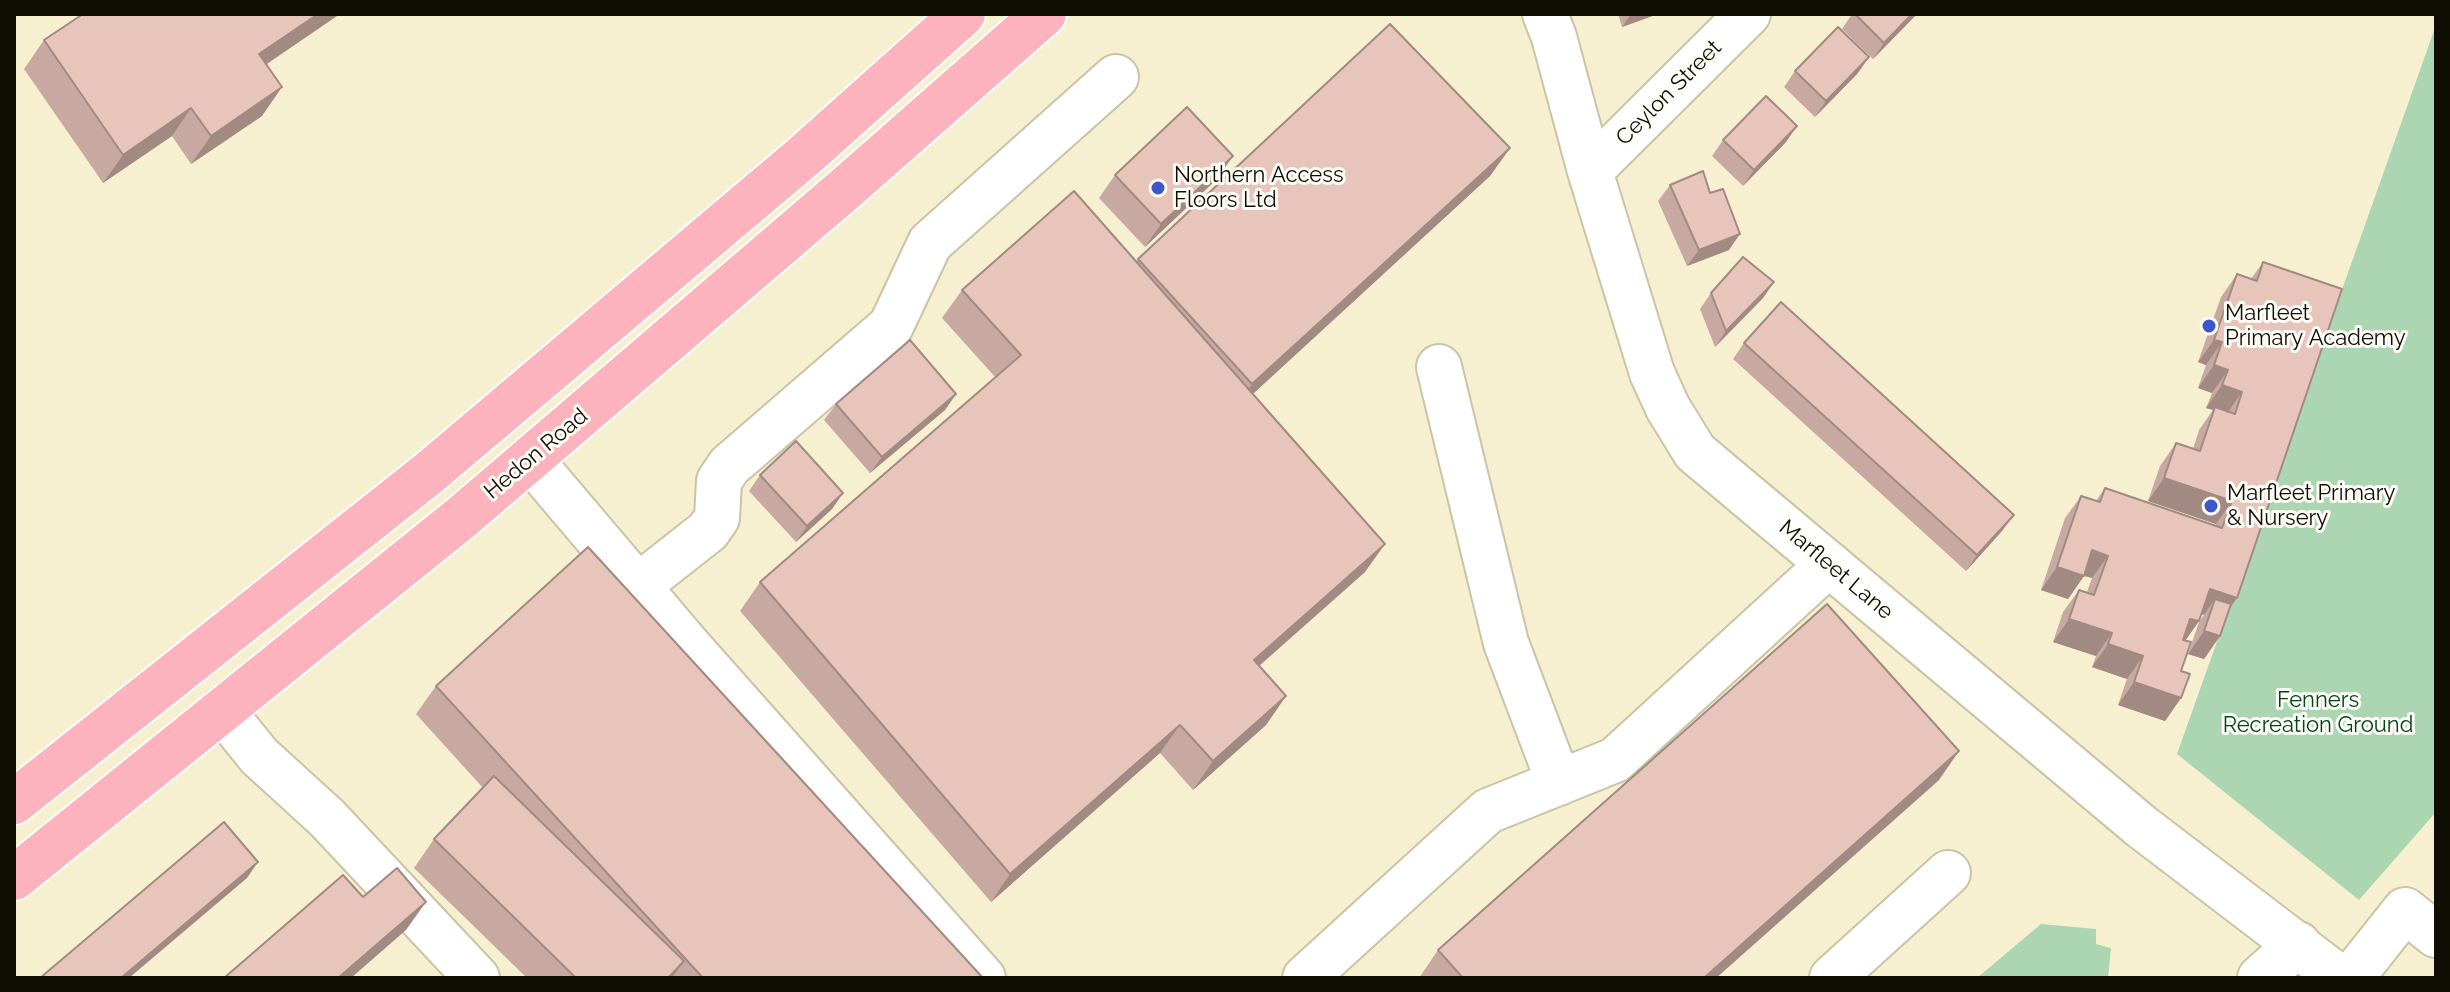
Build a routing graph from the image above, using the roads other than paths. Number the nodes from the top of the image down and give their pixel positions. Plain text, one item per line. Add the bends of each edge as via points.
1 (963, 14) edge
2 (1044, 14) edge
3 (1545, 14) edge
4 (1748, 14) edge
5 (1116, 77) dead end
6 (1590, 171) junction
7 (1439, 367) dead end
8 (530, 459) junction
9 (1829, 564) junction
10 (638, 586) junction
11 (222, 710) junction
12 (1559, 783) junction
13 (14, 802) edge
14 (1948, 873) dead end
15 (14, 878) edge
16 (2436, 935) edge
17 (2298, 944) junction
18 (1328, 971) edge
19 (477, 978) edge
20 (983, 978) edge
21 (1832, 978) edge
22 (2260, 978) edge
23 (2340, 978) edge
24 (2351, 978) edge

1 - 13 highway via 804,156 429,473
2 - 8 highway, Hedon Road
3 - 6 street, Marfleet Lane
4 - 6 street, Ceylon Street
5 - 10 street via 930,243 891,326 729,466 719,481 717,518 708,531
6 - 9 street, Marfleet Lane via 1652,373 1668,408 1695,452
7 - 12 street via 1506,643
8 - 10 street
8 - 11 highway, Hedon Road
9 - 12 street via 1615,760
9 - 17 street, Marfleet Lane via 2142,827
10 - 20 street
11 - 15 highway, Hedon Road
11 - 19 street via 259,756 327,818
12 - 18 street via 1488,811
14 - 21 street
16 - 24 street via 2405,910
17 - 22 street
17 - 23 street, Marfleet Lane

